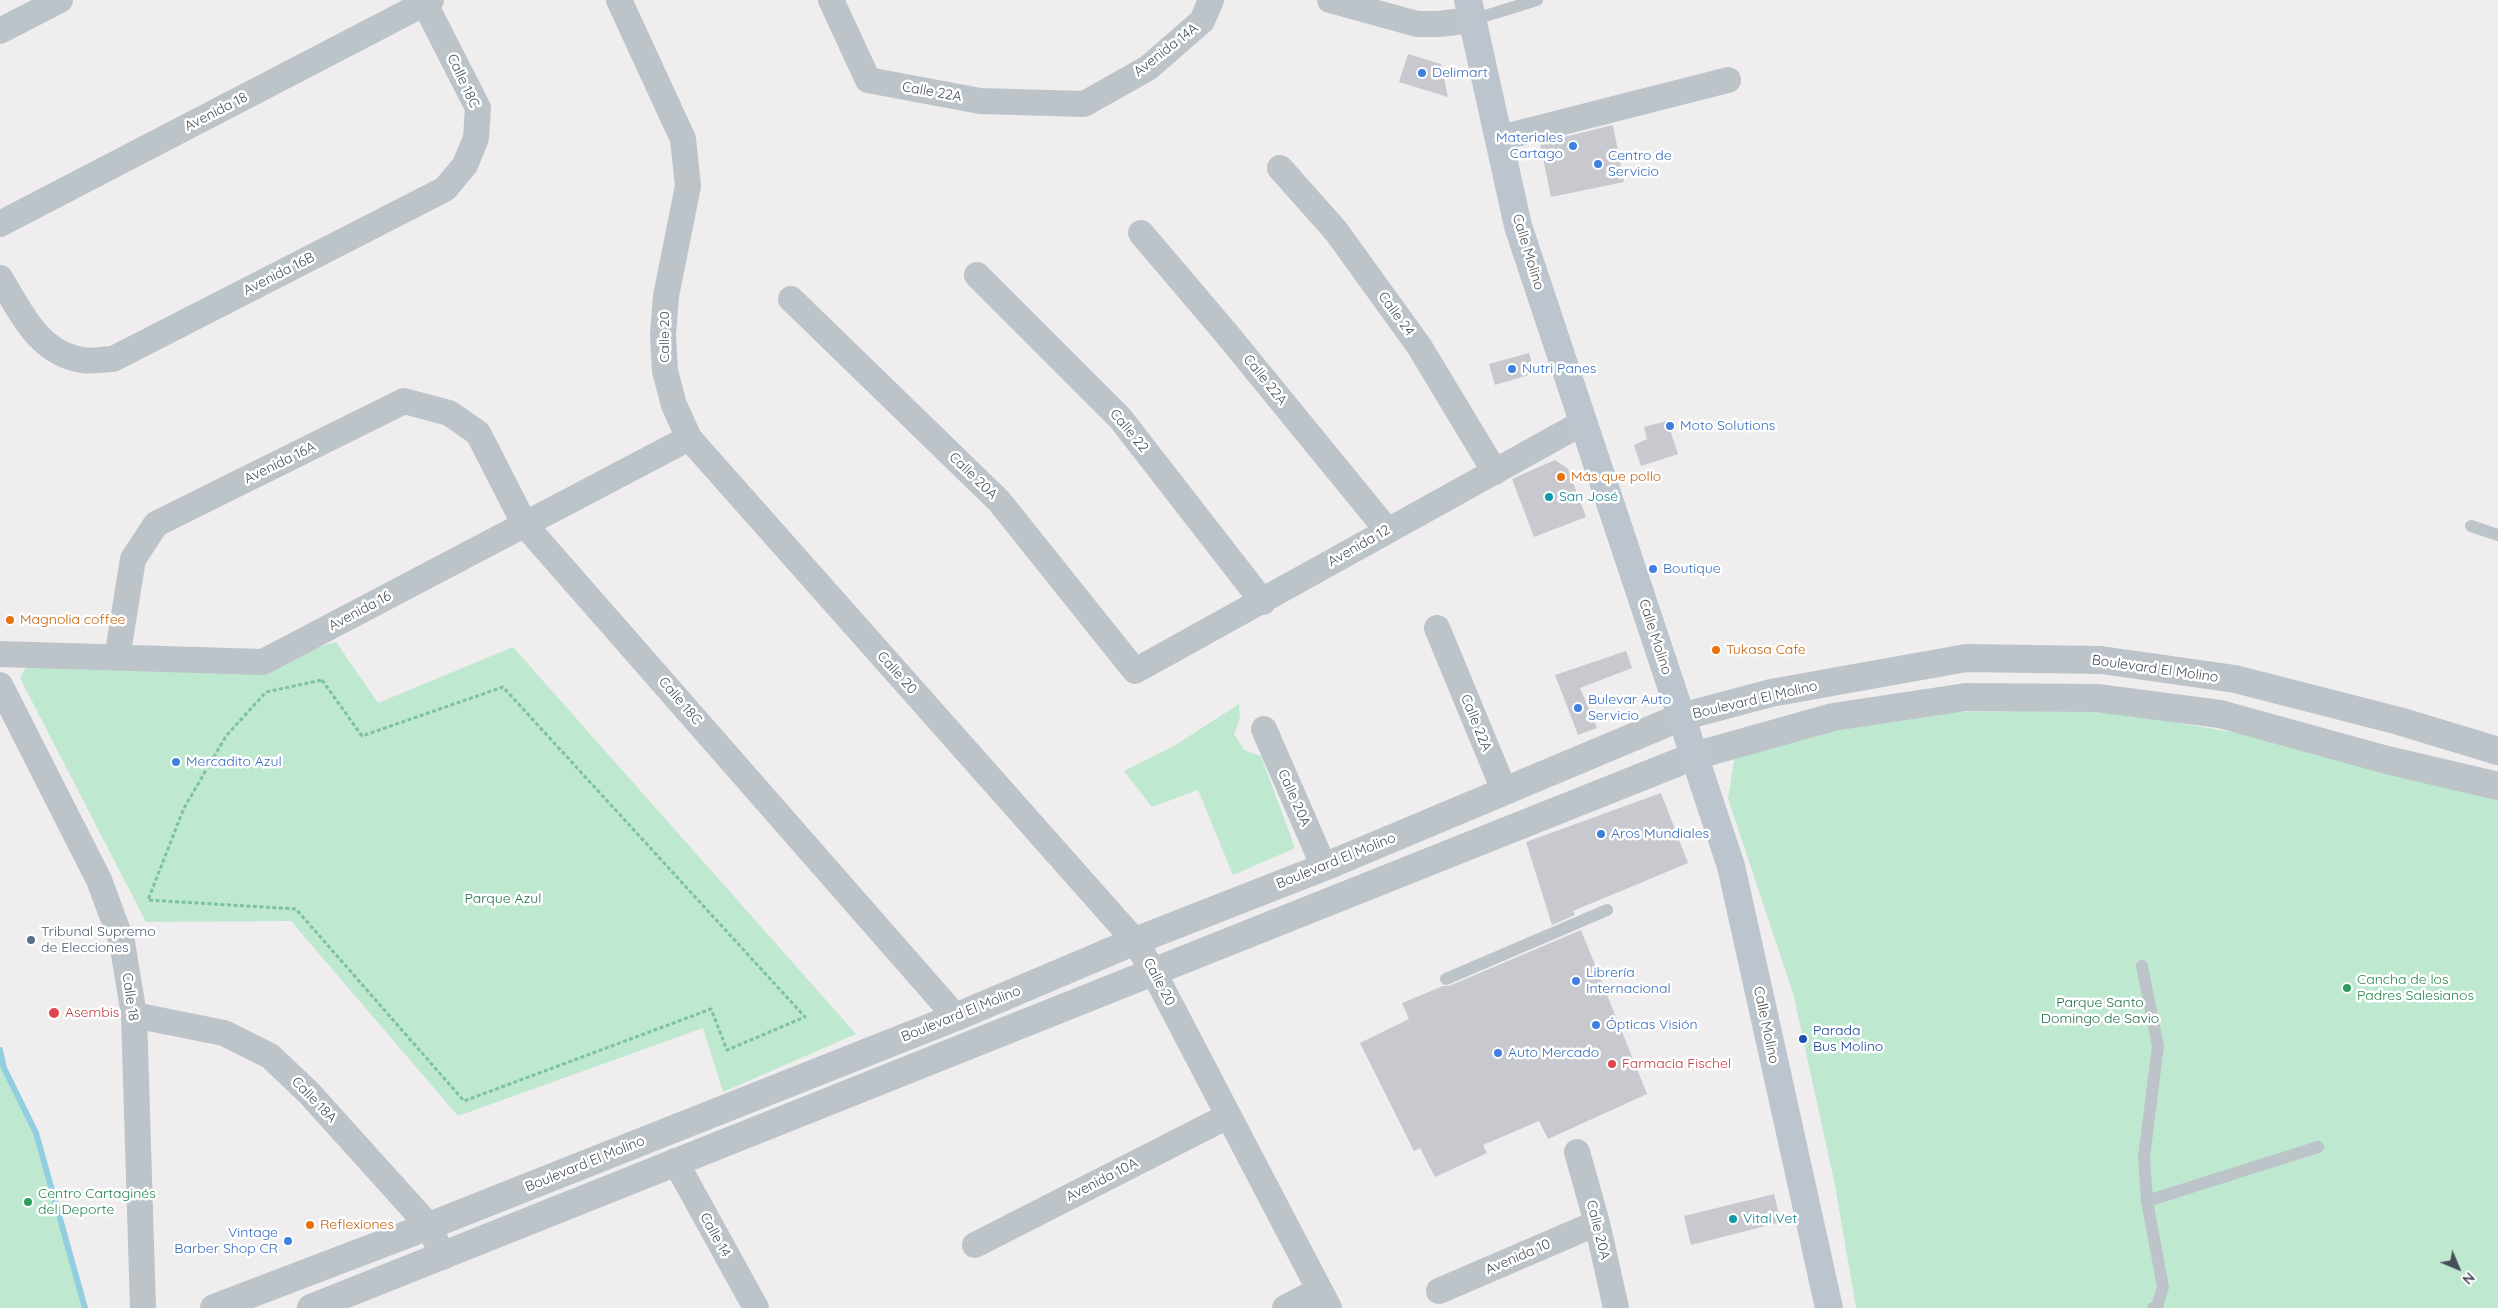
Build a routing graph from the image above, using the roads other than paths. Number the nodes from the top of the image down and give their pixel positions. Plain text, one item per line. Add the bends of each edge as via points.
1 (60, 0) edge
2 (620, 0) edge
3 (831, 0) edge
4 (1211, 0) edge
5 (1330, 0) edge
6 (1538, 0) edge
7 (427, 1) edge
8 (1470, 10) edge
9 (0, 31) edge
10 (1728, 80) dead end
11 (1084, 104) joint
12 (1500, 138) junction
13 (465, 166) joint
14 (1280, 168) dead end
15 (0, 224) edge
16 (1141, 233) dead end
17 (977, 275) dead end
18 (0, 278) edge
19 (790, 299) dead end
20 (404, 402) joint
21 (1584, 422) junction
22 (689, 438) junction
23 (1495, 472) junction
24 (525, 525) junction
25 (2471, 526) dead end
26 (1387, 530) junction
27 (2498, 535) edge
28 (1263, 602) junction
29 (1437, 628) dead end
30 (0, 654) edge
31 (117, 658) junction
32 (1135, 671) joint
33 (0, 685) edge
34 (1771, 694) junction
35 (2368, 713) junction
36 (1682, 717) junction
37 (2399, 721) junction
38 (1264, 729) dead end
39 (1781, 731) junction
40 (2355, 751) junction
41 (2498, 751) edge
42 (1694, 756) junction
43 (2387, 760) junction
44 (2498, 786) edge
45 (1504, 790) junction
46 (1324, 867) junction
47 (1607, 910) dead end
48 (1135, 941) junction
49 (2142, 966) dead end
50 (1154, 973) junction
51 (1446, 979) dead end
52 (134, 1015) junction
53 (956, 1017) junction
54 (1228, 1116) junction
55 (2318, 1147) dead end
56 (1577, 1152) dead end
57 (675, 1161) junction
58 (2147, 1201) junction
59 (1597, 1223) junction
60 (429, 1226) junction
61 (975, 1245) dead end
62 (443, 1257) junction
63 (1439, 1291) dead end
64 (1324, 1299) edge
65 (143, 1308) edge
66 (214, 1308) edge
67 (311, 1308) edge
68 (756, 1308) edge
69 (1285, 1308) edge
70 (1616, 1308) edge
71 (1829, 1308) edge
72 (2153, 1308) edge

1 - 9 street
2 - 22 street, Calle 20 via 683,139 688,186 666,296 663,336 665,371 674,405
3 - 11 street, Calle 22A via 868,80 980,100
4 - 11 street, Avenida 14A via 1202,21 1148,68
5 - 8 street via 1416,24 1440,24
6 - 8 lane
7 - 13 street, Calle 18C via 478,108 476,138
7 - 15 street, Avenida 18
8 - 12 main road, Calle Molino
10 - 12 street
12 - 21 main road, Calle Molino via 1518,226
13 - 18 street, Avenida 16B via 445,189 113,359 82,360 54,350 33,331
14 - 23 street, Calle 24 via 1336,231 1419,346
16 - 26 street, Calle 22A
17 - 28 street, Calle 22 via 1120,418
19 - 32 street, Calle 20A via 999,501
20 - 24 street, Calle 18C via 449,413 478,433
20 - 31 street, Avenida 16A via 156,524 133,558
21 - 23 street, Avenida 12
21 - 36 main road, Calle Molino
22 - 24 street, Avenida 16
22 - 48 street, Calle 20
23 - 26 street, Avenida 12
24 - 31 street, Avenida 16 via 263,662
24 - 53 street, Calle 18C
25 - 27 lane
26 - 28 street, Avenida 12
28 - 32 street, Avenida 12
29 - 45 street, Calle 22A
30 - 31 street, Avenida 16
33 - 52 street, Calle 18 via 99,880 122,942
34 - 35 street, Boulevard El Molino via 1966,658 2101,660 2235,679
34 - 36 street, Boulevard El Molino
34 - 39 street
35 - 37 street, Boulevard El Molino
35 - 40 street
36 - 42 main road, Calle Molino
36 - 45 street, Boulevard El Molino
37 - 41 street, Boulevard El Molino
37 - 43 street
38 - 46 street, Calle 20A
39 - 40 street via 1833,718 1966,697 2097,698 2220,714
39 - 42 street
40 - 43 street
42 - 50 street
42 - 71 main road, Calle Molino via 1731,866
43 - 44 street
45 - 46 street, Boulevard El Molino
46 - 48 street, Boulevard El Molino
47 - 51 lane
48 - 50 street, Calle 20
48 - 53 street, Boulevard El Molino
49 - 58 lane via 2158,1046 2144,1157
50 - 54 street, Calle 20
50 - 57 street
52 - 60 street, Calle 18A via 224,1033 270,1056 309,1093
52 - 65 street, Calle 18
53 - 60 street, Boulevard El Molino
54 - 61 street, Avenida 10A
54 - 64 street, Calle 20
55 - 58 lane
56 - 59 street, Calle 20A
57 - 62 street
57 - 68 street, Calle 14
58 - 72 lane via 2163,1286 2157,1307
59 - 63 street, Avenida 10
59 - 70 street, Calle 20A
60 - 62 street, Calle 18A
60 - 66 street, Boulevard El Molino
62 - 67 street
64 - 69 street

